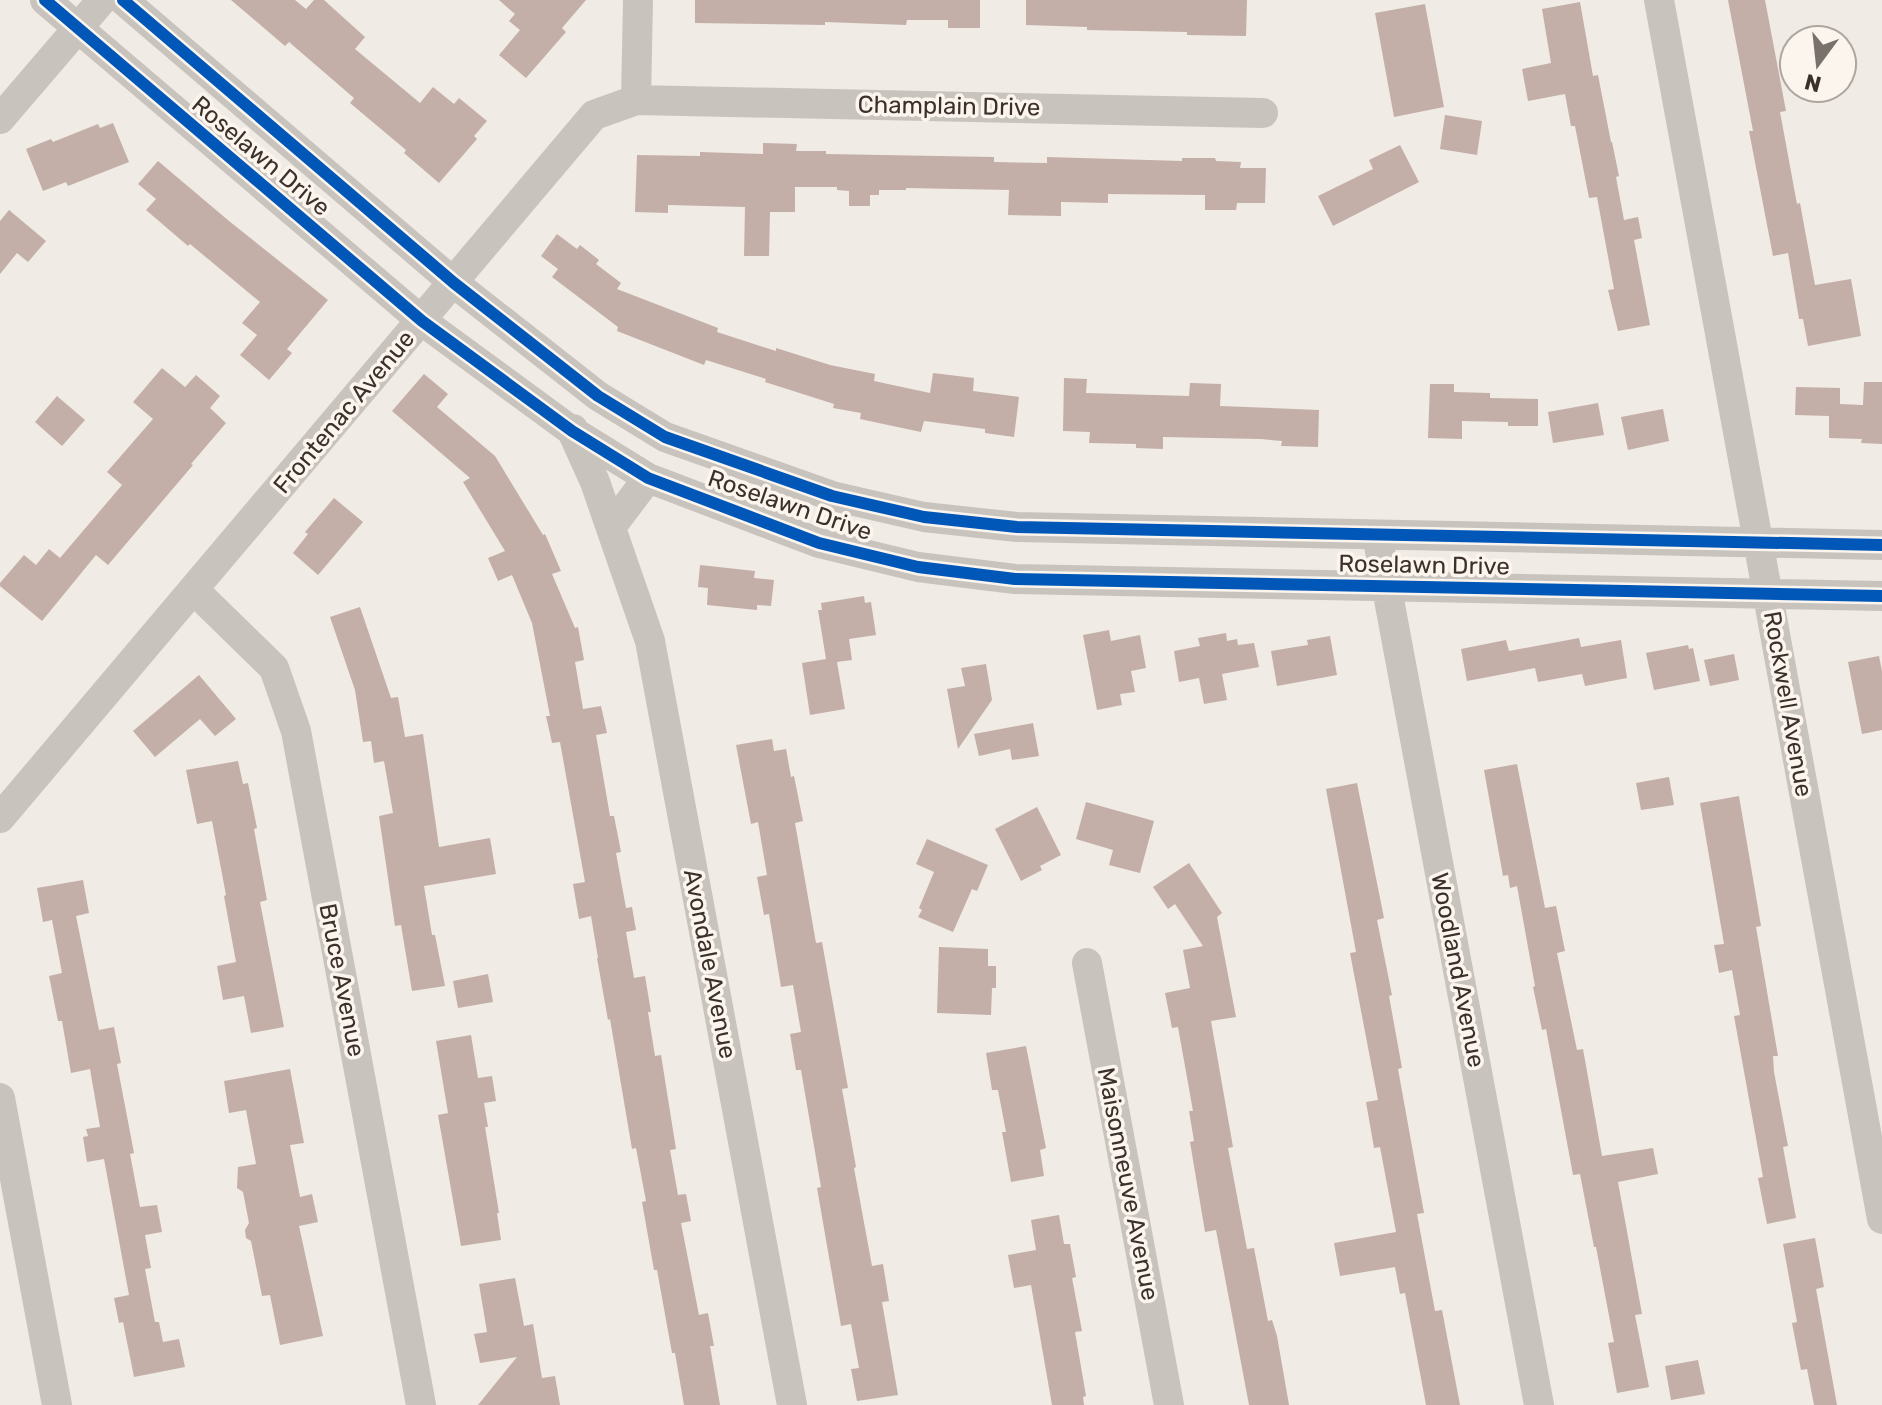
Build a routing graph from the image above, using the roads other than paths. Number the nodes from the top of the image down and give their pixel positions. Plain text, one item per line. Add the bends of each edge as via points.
1 (45, 0) edge
2 (102, 0) edge
3 (123, 0) edge
4 (638, 0) edge
5 (1659, 0) edge
6 (78, 29) junction
7 (636, 100) junction
8 (1263, 113) dead end
9 (0, 119) edge
10 (454, 283) junction
11 (422, 321) junction
12 (598, 396) junction
13 (572, 431) junction
14 (648, 478) junction
15 (611, 527) junction
16 (1377, 535) junction
17 (1759, 542) junction
18 (1882, 545) edge
19 (1386, 586) junction
20 (194, 590) junction
21 (1768, 594) junction
22 (1882, 596) edge
23 (0, 818) edge
24 (1087, 963) dead end
25 (0, 1098) edge
26 (1882, 1219) edge
27 (57, 1405) edge
28 (421, 1405) edge
29 (792, 1405) edge
30 (1169, 1405) edge
31 (1539, 1405) edge

1 - 6 street, Roselawn Drive
2 - 6 street
3 - 10 street, Roselawn Drive
4 - 7 street
5 - 17 street, Rockwell Avenue
6 - 9 street
6 - 11 street, Roselawn Drive
7 - 8 street, Champlain Drive
7 - 10 street, Frontenac Avenue via 594,115
10 - 11 street, Frontenac Avenue
10 - 12 street, Roselawn Drive
11 - 13 street, Roselawn Drive
11 - 20 street, Frontenac Avenue
12 - 13 street
12 - 16 street, Roselawn Drive via 665,437 832,496 924,517 1017,527
13 - 14 street, Roselawn Drive
13 - 15 street, Avondale Avenue
14 - 15 street
14 - 19 street, Roselawn Drive via 819,543 918,567 1015,579
15 - 29 street, Avondale Avenue via 650,641
16 - 17 street, Roselawn Drive
16 - 19 street, Woodland Avenue
17 - 18 street, Roselawn Drive
17 - 21 street, Rockwell Avenue
19 - 21 street, Roselawn Drive
19 - 31 street, Woodland Avenue
20 - 23 street, Frontenac Avenue
20 - 28 street, Bruce Avenue via 274,668 296,731
21 - 22 street, Roselawn Drive
21 - 26 street, Rockwell Avenue
24 - 30 street, Maisonneuve Avenue
25 - 27 street

